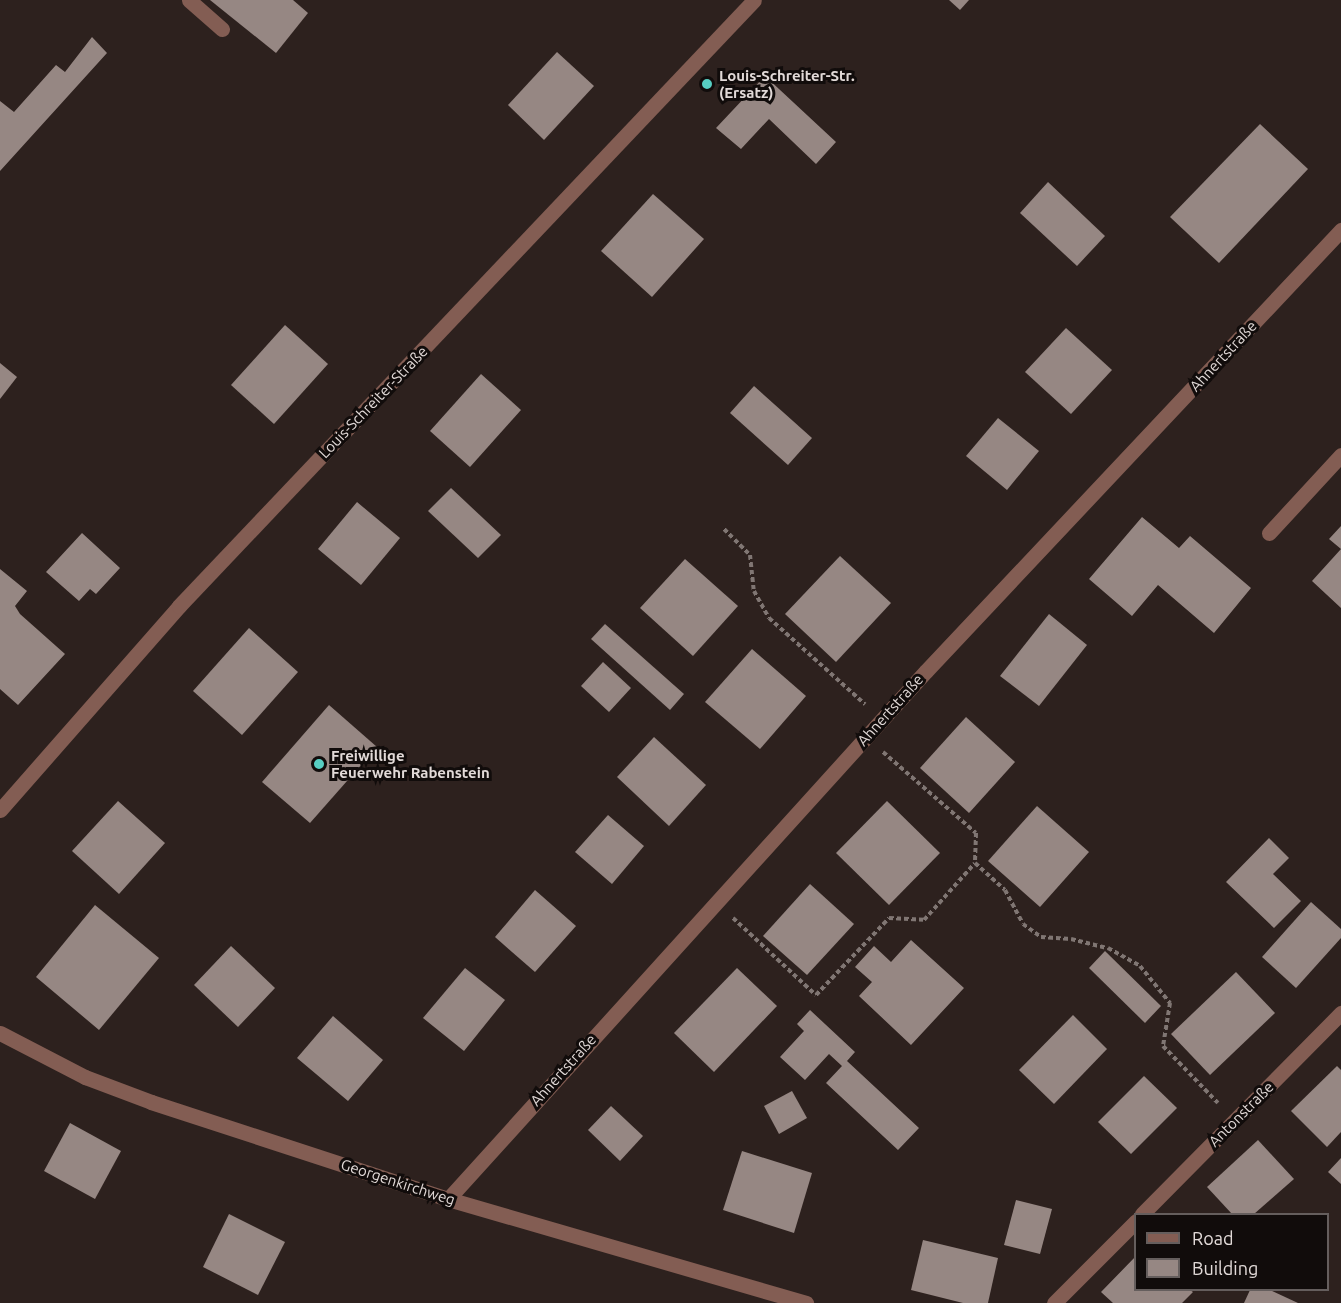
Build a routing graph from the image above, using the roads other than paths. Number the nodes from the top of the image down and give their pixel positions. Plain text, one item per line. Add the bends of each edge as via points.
1 (189, 0) edge
2 (753, 0) edge
3 (222, 29) dead end
4 (1341, 230) edge
5 (1341, 455) edge
6 (1269, 532) dead end
7 (0, 810) edge
8 (1341, 1013) edge
9 (0, 1033) edge
10 (448, 1199) junction
11 (1144, 1213) edge
12 (1134, 1223) edge
13 (806, 1303) edge
14 (1054, 1303) edge

1 - 3 street
2 - 7 street, Louis-Schreiter-Straße via 179,606
4 - 10 street, Ahnertstraße via 866,736
5 - 6 street
8 - 11 street, Antonstraße
9 - 10 street, Georgenkirchweg via 85,1077
10 - 13 street, Georgenkirchweg
12 - 14 street

